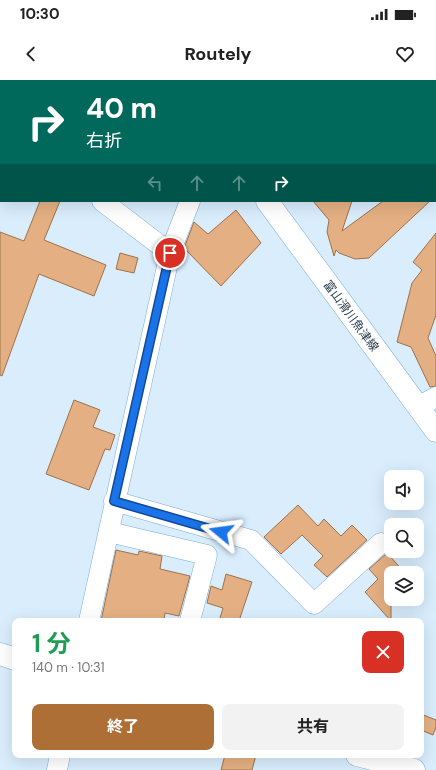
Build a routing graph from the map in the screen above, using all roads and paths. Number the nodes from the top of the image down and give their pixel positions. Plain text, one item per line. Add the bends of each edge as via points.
1 (103, 202) edge
2 (190, 202) edge
3 (268, 202) edge
4 (170, 253) junction
5 (427, 402) edge
6 (436, 431) edge
7 (114, 501) junction
8 (108, 532) junction
9 (381, 543) dead end
10 (90, 618) edge
11 (191, 618) edge
12 (0, 654) edge
13 (12, 658) edge
14 (59, 758) edge
15 (368, 758) edge
16 (57, 770) edge
17 (414, 770) edge

1 - 4 street
2 - 4 street
3 - 5 main road, 富山滑川魚津線
4 - 7 street
5 - 6 main road, 富山滑川魚津線
7 - 8 street
7 - 9 street via 251,540 314,604
8 - 10 street
8 - 11 street via 207,555
12 - 13 main road
14 - 16 street
15 - 17 main road

